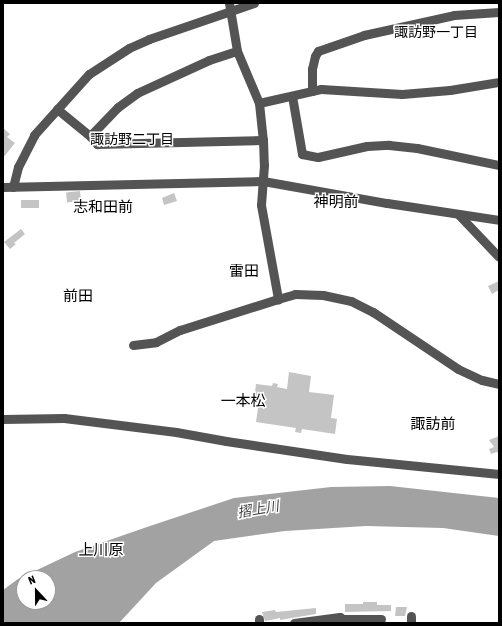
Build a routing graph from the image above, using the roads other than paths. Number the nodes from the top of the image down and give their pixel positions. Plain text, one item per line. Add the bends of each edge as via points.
1 (254, 3) edge
2 (230, 7) edge
3 (499, 12) edge
4 (237, 51) junction
5 (499, 82) edge
6 (312, 91) junction
7 (292, 96) junction
8 (259, 103) junction
9 (57, 109) junction
10 (90, 136) junction
11 (264, 140) junction
12 (499, 165) edge
13 (263, 181) junction
14 (3, 187) edge
15 (13, 187) junction
16 (458, 214) junction
17 (499, 220) edge
18 (499, 257) edge
19 (278, 299) junction
20 (133, 345) dead end
21 (499, 384) edge
22 (3, 419) edge
23 (499, 474) edge
24 (381, 618) dead end
25 (340, 621) edge
26 (294, 623) edge

1 - 2 street
2 - 4 street
2 - 9 street via 129,48 90,74
3 - 6 street via 454,15 364,35 318,51 312,69
4 - 8 street
4 - 10 street via 209,60 137,93 118,106
5 - 6 street via 402,94 321,89
6 - 7 street
7 - 8 street
7 - 12 street via 302,154 318,157 367,146 389,145 417,148
8 - 11 street
9 - 10 street
9 - 15 street via 34,135 18,167
10 - 11 street via 97,144
11 - 13 street
13 - 15 street
13 - 16 street
13 - 19 street via 261,205
14 - 15 street
16 - 17 street
16 - 18 street
19 - 20 street via 180,330 156,342
19 - 21 street via 308,293 323,294 351,302 389,321 458,369 482,380
22 - 23 street via 64,418 176,432 347,459
24 - 25 street
25 - 26 street via 340,617

